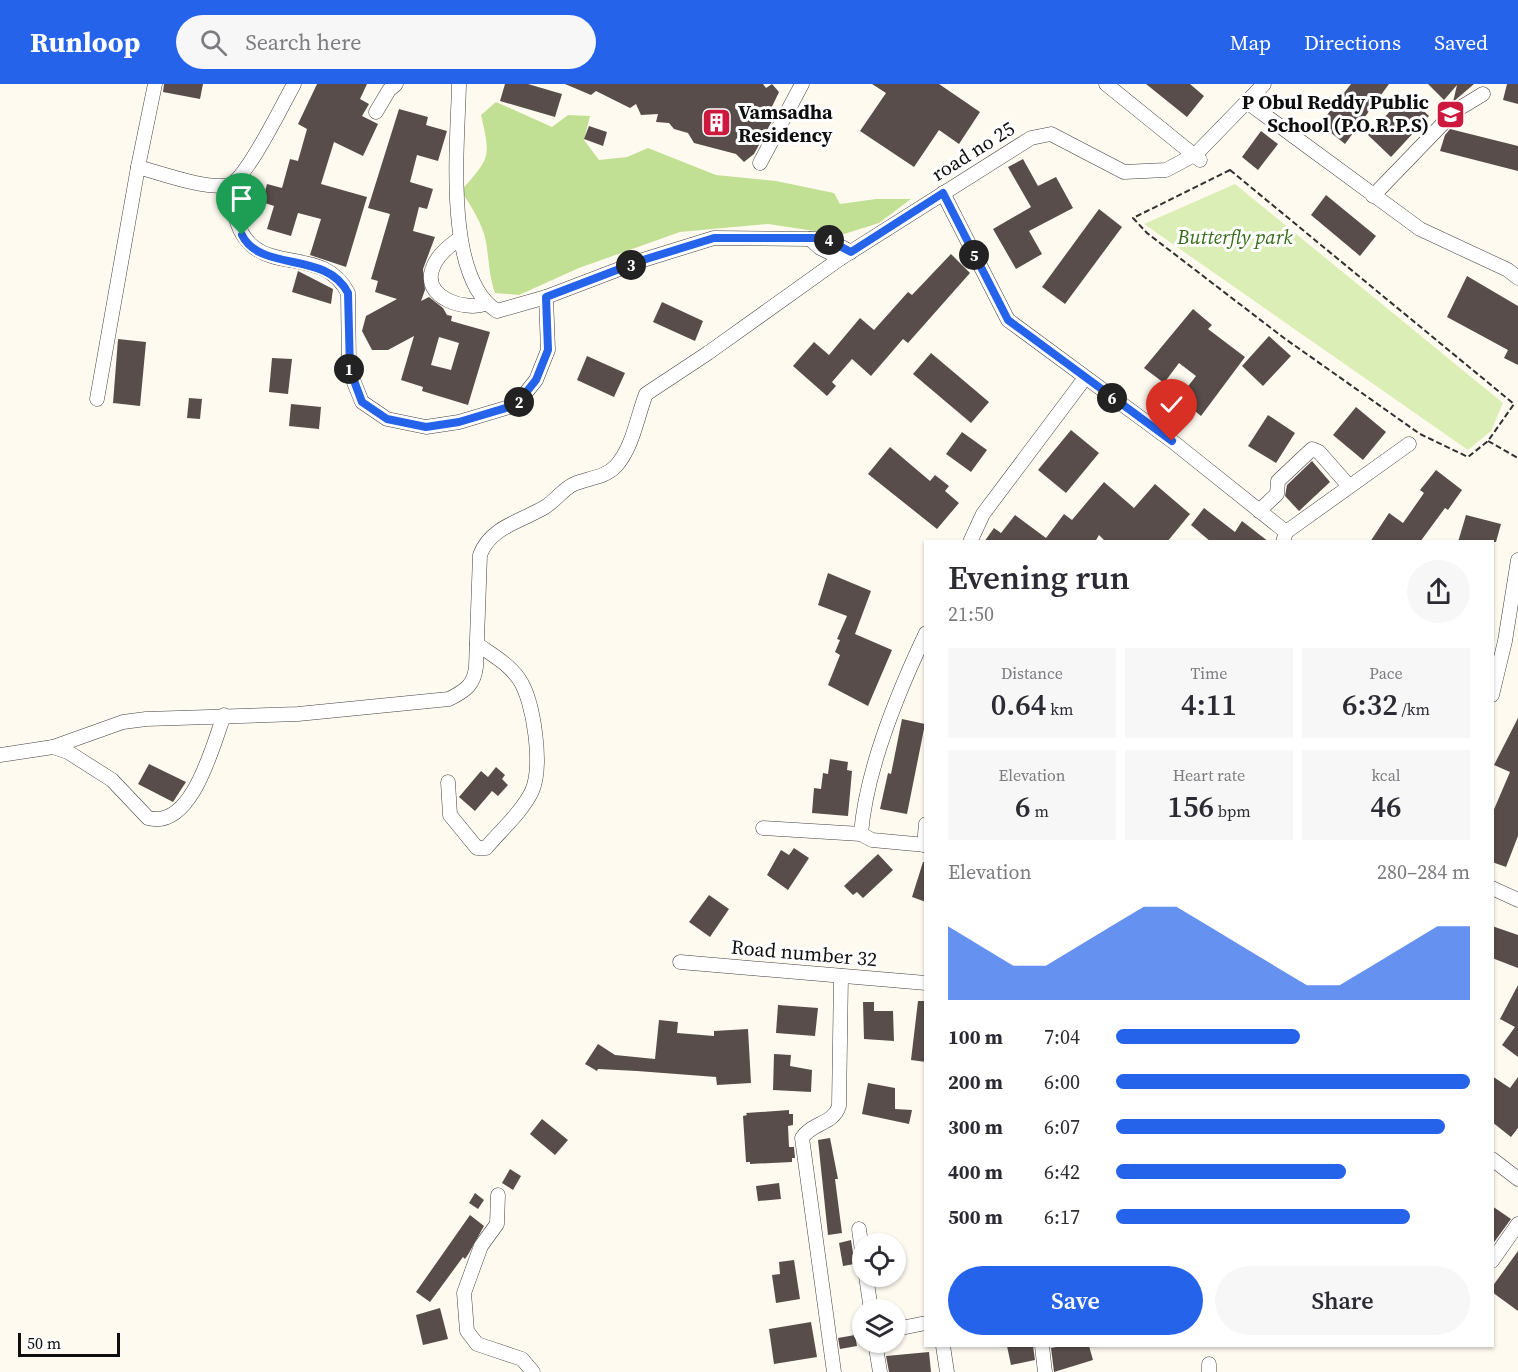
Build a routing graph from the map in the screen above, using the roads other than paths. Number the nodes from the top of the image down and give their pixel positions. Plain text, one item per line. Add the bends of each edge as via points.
1 (155, 84) edge
2 (294, 84) edge
3 (396, 84) edge
4 (459, 84) edge
5 (1106, 84) edge
6 (1264, 84) edge
7 (797, 86) edge
8 (1483, 94) dead end
9 (1247, 102) junction
10 (376, 112) dead end
11 (1198, 157) junction
12 (760, 163) dead end
13 (138, 167) junction
14 (231, 184) junction
15 (943, 193) junction
16 (1373, 196) junction
17 (460, 238) junction
18 (846, 255) junction
19 (1518, 278) edge
20 (546, 297) junction
21 (485, 304) junction
22 (1085, 378) junction
23 (98, 399) dead end
24 (1409, 444) dead end
25 (1349, 486) junction
26 (1259, 511) junction
27 (1284, 537) edge
28 (971, 540) edge
29 (1518, 560) edge
30 (924, 637) edge
31 (1505, 641) junction
32 (477, 644) junction
33 (1518, 650) edge
34 (1494, 688) edge
35 (224, 715) junction
36 (53, 747) junction
37 (0, 755) edge
38 (448, 782) dead end
39 (763, 828) dead end
40 (866, 837) junction
41 (924, 845) edge
42 (1494, 889) edge
43 (1518, 900) edge
44 (680, 962) dead end
45 (841, 976) junction
46 (924, 983) edge
47 (1494, 1163) edge
48 (1518, 1179) edge
49 (498, 1195) dead end
50 (1518, 1224) edge
51 (859, 1228) dead end
52 (860, 1233) edge
53 (1494, 1259) edge
54 (924, 1323) edge
55 (906, 1327) edge
56 (943, 1347) edge
57 (1042, 1347) edge
58 (877, 1353) edge
59 (533, 1372) edge
60 (834, 1372) edge
61 (880, 1372) edge
62 (946, 1372) edge
63 (1046, 1372) edge

1 - 13 street
2 - 14 street via 244,172
3 - 10 street
4 - 17 street
5 - 11 street
6 - 9 street, road no 25
7 - 12 street
8 - 16 street via 1455,111
9 - 11 street, road no 25
9 - 16 street
11 - 15 street, road no 25 via 1166,170 1124,172 1051,134 1031,138
13 - 14 street via 212,185
13 - 23 street
14 - 20 street via 233,208 247,243 256,251 322,269 343,282 348,293 350,370 362,402 387,419 426,427 516,405 536,380 548,350
15 - 18 street, road no 25
15 - 22 street via 1008,320
16 - 19 street via 1420,229
17 - 21 street via 472,282
17 - 21 street via 435,262 431,271 433,285 451,303 477,307
18 - 20 street via 824,238 714,238
18 - 32 street, road no 25 via 646,394 633,435 616,466 586,482 573,484 545,507 514,522 483,545
20 - 21 street via 497,311
22 - 26 street
22 - 28 street via 983,514
24 - 25 street
25 - 26 street via 1312,449 1278,481 1277,494
25 - 27 street
26 - 27 street
29 - 31 street
30 - 40 street via 897,698 863,805
31 - 33 street
31 - 34 street
32 - 35 street via 474,679 465,691 449,699 298,714
32 - 38 street via 510,668 525,690 538,754 535,780 525,803 486,848 477,848 450,815
35 - 36 street via 165,716 123,722
35 - 36 street via 190,800 162,819 148,818 112,780
36 - 37 street
39 - 40 street
40 - 41 street
42 - 43 street
44 - 45 street, Road number 32
45 - 46 street, Road number 32
45 - 60 street via 839,1106 833,1117 807,1130 802,1138
47 - 48 street
49 - 59 street via 497,1224 481,1246 464,1293 467,1331 477,1344 522,1359
50 - 53 street
51 - 52 street
54 - 55 street
56 - 62 street
57 - 63 street
58 - 61 street

